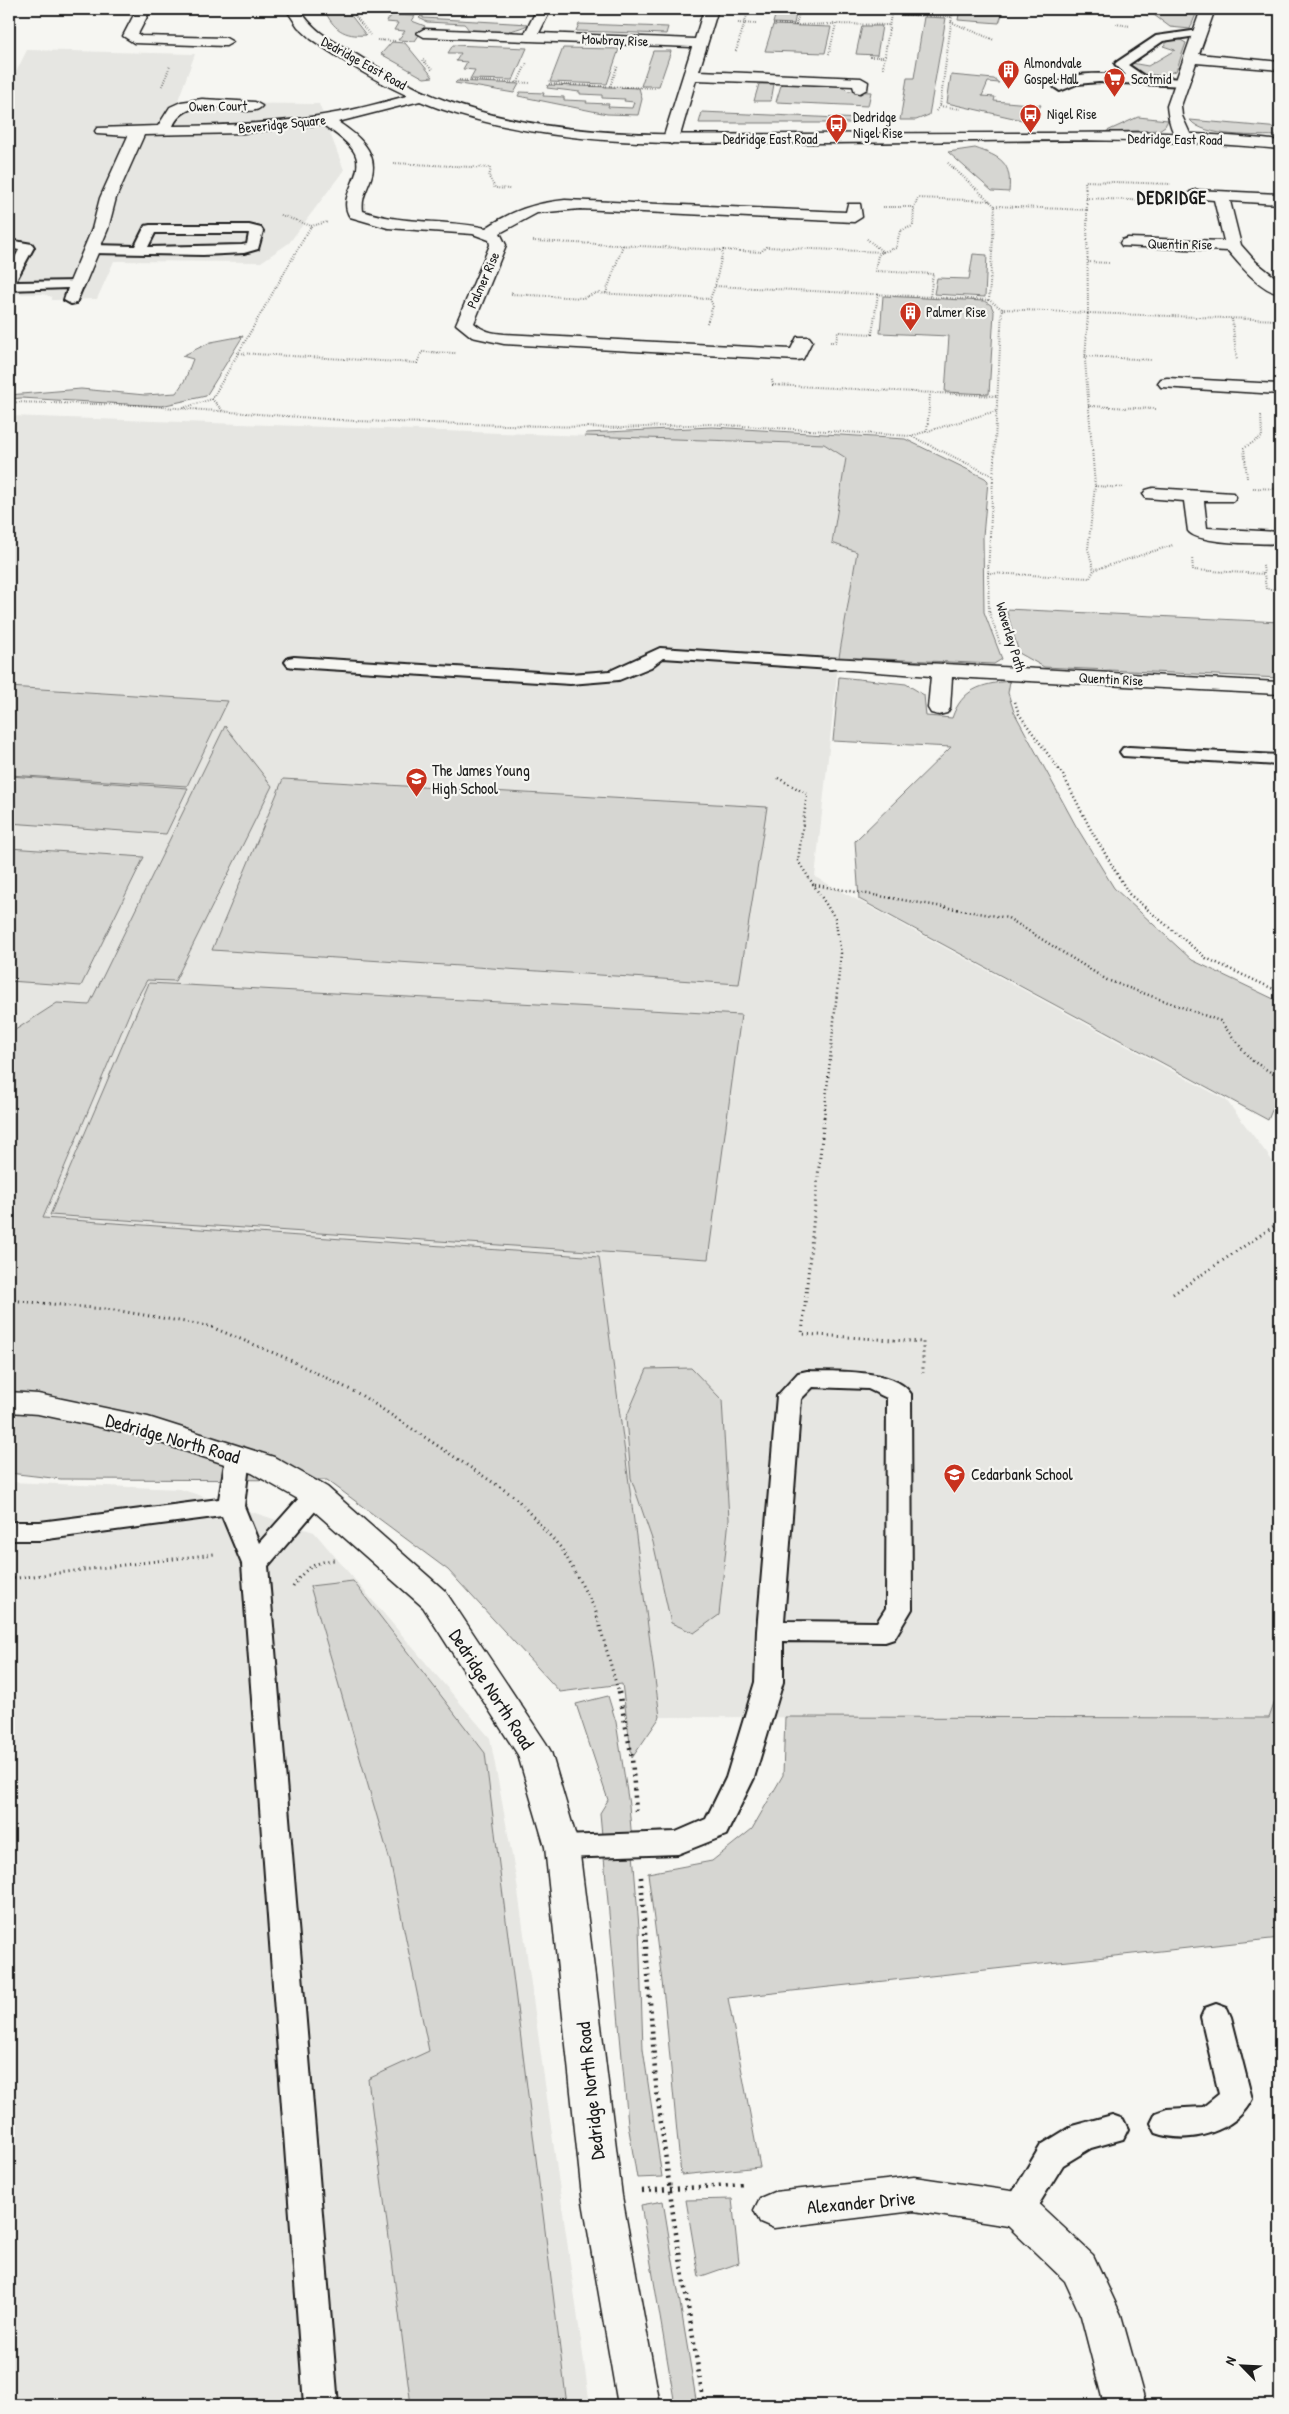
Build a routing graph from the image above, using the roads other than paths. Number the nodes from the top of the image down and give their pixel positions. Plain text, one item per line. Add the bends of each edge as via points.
1 (144, 9) edge
2 (293, 9) edge
3 (544, 9) edge
4 (710, 9) edge
5 (1208, 9) edge
6 (424, 33) dead end
7 (1199, 33) junction
8 (530, 37) junction
9 (195, 42) junction
10 (218, 43) dead end
11 (700, 43) junction
12 (188, 54) dead end
13 (1191, 58) junction
14 (1121, 64) junction
15 (1280, 66) edge
16 (1108, 67) dead end
17 (1146, 80) junction
18 (688, 82) junction
19 (861, 82) dead end
20 (1181, 83) junction
21 (1060, 87) dead end
22 (423, 96) junction
23 (255, 106) dead end
24 (326, 120) junction
25 (102, 131) dead end
26 (138, 131) junction
27 (163, 131) junction
28 (1184, 138) junction
29 (671, 139) junction
30 (1280, 146) edge
31 (1196, 195) road end
32 (1221, 196) junction
33 (1280, 198) edge
34 (854, 217) road end
35 (489, 233) junction
36 (1128, 243) dead end
37 (9, 244) edge
38 (1233, 246) junction
39 (92, 249) junction
40 (140, 250) junction
41 (9, 282) edge
42 (77, 284) junction
43 (9, 286) edge
44 (1280, 289) edge
45 (71, 300) dead end
46 (797, 354) dead end
47 (1167, 383) dead end
48 (1280, 389) edge
49 (1153, 494) dead end
50 (1193, 496) junction
51 (1226, 497) dead end
52 (1280, 538) edge
53 (294, 662) dead end
54 (832, 664) joint
55 (942, 669) junction
56 (1280, 688) edge
57 (939, 708) dead end
58 (1129, 752) dead end
59 (1280, 760) edge
60 (9, 1402) edge
61 (238, 1457) junction
62 (316, 1495) junction
63 (230, 1506) junction
64 (9, 1531) edge
65 (255, 1564) junction
66 (770, 1631) junction
67 (562, 1847) junction
68 (1216, 2017) dead end
69 (1167, 2123) dead end
70 (1112, 2129) dead end
71 (774, 2210) road end
72 (1018, 2210) junction
73 (321, 2405) edge
74 (639, 2405) edge
75 (1125, 2405) edge

1 - 9 street via 130,36 139,40
2 - 22 street, Dedridge East Road via 311,33
3 - 8 street
4 - 11 street
5 - 7 street
6 - 8 street, Mowbray Rise via 455,30
7 - 13 street
7 - 14 lane via 1160,38
8 - 11 street, Mowbray Rise
9 - 10 street
9 - 12 street
11 - 18 street
13 - 15 street
13 - 20 street
14 - 16 lane
14 - 17 lane via 1129,74
17 - 20 lane
17 - 21 lane via 1075,81
18 - 19 street
18 - 29 street
20 - 28 street via 1174,106
22 - 24 street, Beveridge Square
22 - 29 street, Dedridge East Road via 455,109 548,130 614,138
23 - 27 street, Owen Court via 187,106 174,111
24 - 27 street, Beveridge Square via 228,130
24 - 35 street, Palmer Rise via 351,138 366,162 356,193 356,214 385,223 471,228
25 - 26 street, Beveridge Square
26 - 27 street, Beveridge Square
26 - 39 street via 108,198
28 - 29 street, Dedridge East Road
28 - 30 street, Dedridge East Road
31 - 32 street
32 - 33 street
32 - 38 street, Quentin Rise
34 - 35 street, Palmer Rise via 551,205 523,211
35 - 46 street, Palmer Rise via 496,238 498,245 467,317 465,324 472,331 504,339
36 - 38 street, Quentin Rise
37 - 41 lane via 27,247
38 - 44 street, Quentin Rise via 1250,266
39 - 40 lane
39 - 42 street
40 - 40 lane via 247,250 253,246 256,231 150,229
42 - 43 lane
42 - 45 lane
47 - 48 street
49 - 50 street
50 - 51 street
50 - 52 street via 1200,536
53 - 54 lane via 570,679 613,676 660,653
54 - 55 street, Quentin Rise
55 - 56 street, Quentin Rise
55 - 57 street
58 - 59 lane
60 - 61 street, Dedridge North Road via 38,1404 137,1424
61 - 62 street, Dedridge North Road via 263,1465
61 - 63 lane
62 - 65 lane
62 - 67 street, Dedridge North Road via 434,1599 534,1752
63 - 64 lane via 40,1531
63 - 65 lane
65 - 73 lane
66 - 66 lane via 789,1396 808,1379 872,1381 899,1394 899,1609 885,1632
66 - 67 lane via 769,1682 740,1778 716,1827 678,1843
67 - 74 street, Dedridge North Road via 602,2196
68 - 69 lane via 1236,2099 1210,2120
70 - 72 lane via 1083,2136 1052,2155
71 - 72 street, Alexander Drive via 914,2194
72 - 75 street via 1079,2268 1101,2315

